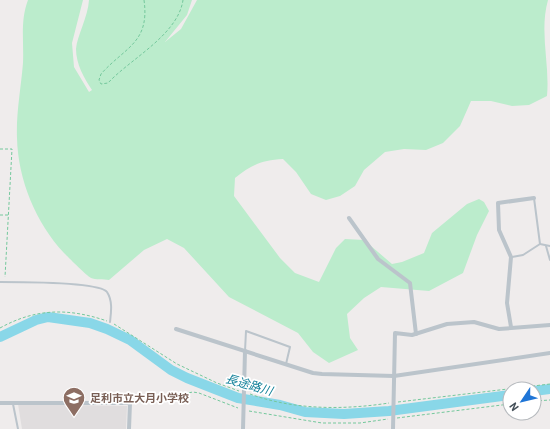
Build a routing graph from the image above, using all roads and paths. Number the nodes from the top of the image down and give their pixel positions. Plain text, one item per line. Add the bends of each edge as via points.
1 (144, 0) edge
2 (183, 0) edge
3 (0, 149) edge
4 (534, 198) joint
5 (0, 215) edge
6 (8, 215) junction
7 (349, 218) dead end
8 (540, 244) junction
9 (545, 246) junction
10 (550, 246) edge
11 (511, 257) junction
12 (550, 260) edge
13 (0, 282) edge
14 (5, 282) junction
15 (110, 322) junction
16 (550, 325) edge
17 (511, 327) junction
18 (0, 328) edge
19 (176, 329) dead end
20 (416, 334) junction
21 (245, 351) junction
22 (550, 353) edge
23 (286, 364) junction
24 (394, 376) junction
25 (550, 384) edge
26 (244, 393) junction
27 (0, 403) edge
28 (13, 403) junction
29 (130, 403) junction
30 (393, 404) junction
31 (502, 405) edge
32 (244, 409) junction
33 (393, 418) junction
34 (18, 429) edge
35 (129, 429) edge
36 (243, 429) edge
37 (392, 429) edge

1 - 2 path via 145,13 140,37 101,74 101,84 108,83 161,36 180,12
3 - 6 path via 12,150
4 - 8 lane
4 - 11 street via 498,203 499,230
5 - 6 path
6 - 14 path
7 - 20 street via 378,259 410,283
8 - 9 lane
8 - 11 lane via 523,255
9 - 10 lane
9 - 12 lane
11 - 17 street via 507,303
13 - 14 lane
14 - 15 lane via 80,285 103,289 108,294 112,307
15 - 18 path via 82,314 48,312 25,316
15 - 26 path via 177,364
16 - 17 street
17 - 20 street via 499,329 474,322 447,324
19 - 21 street
20 - 24 street via 395,333
21 - 23 street
21 - 23 lane via 246,331 290,347
21 - 26 street
22 - 24 street
23 - 24 street via 312,373
24 - 30 street
25 - 30 path
26 - 30 path via 274,401 316,407
26 - 32 street
27 - 28 street
28 - 29 street
28 - 34 lane
29 - 32 path via 193,392
29 - 35 street
30 - 33 street
31 - 33 path
32 - 33 path via 322,423 360,423
32 - 36 street
33 - 37 street

